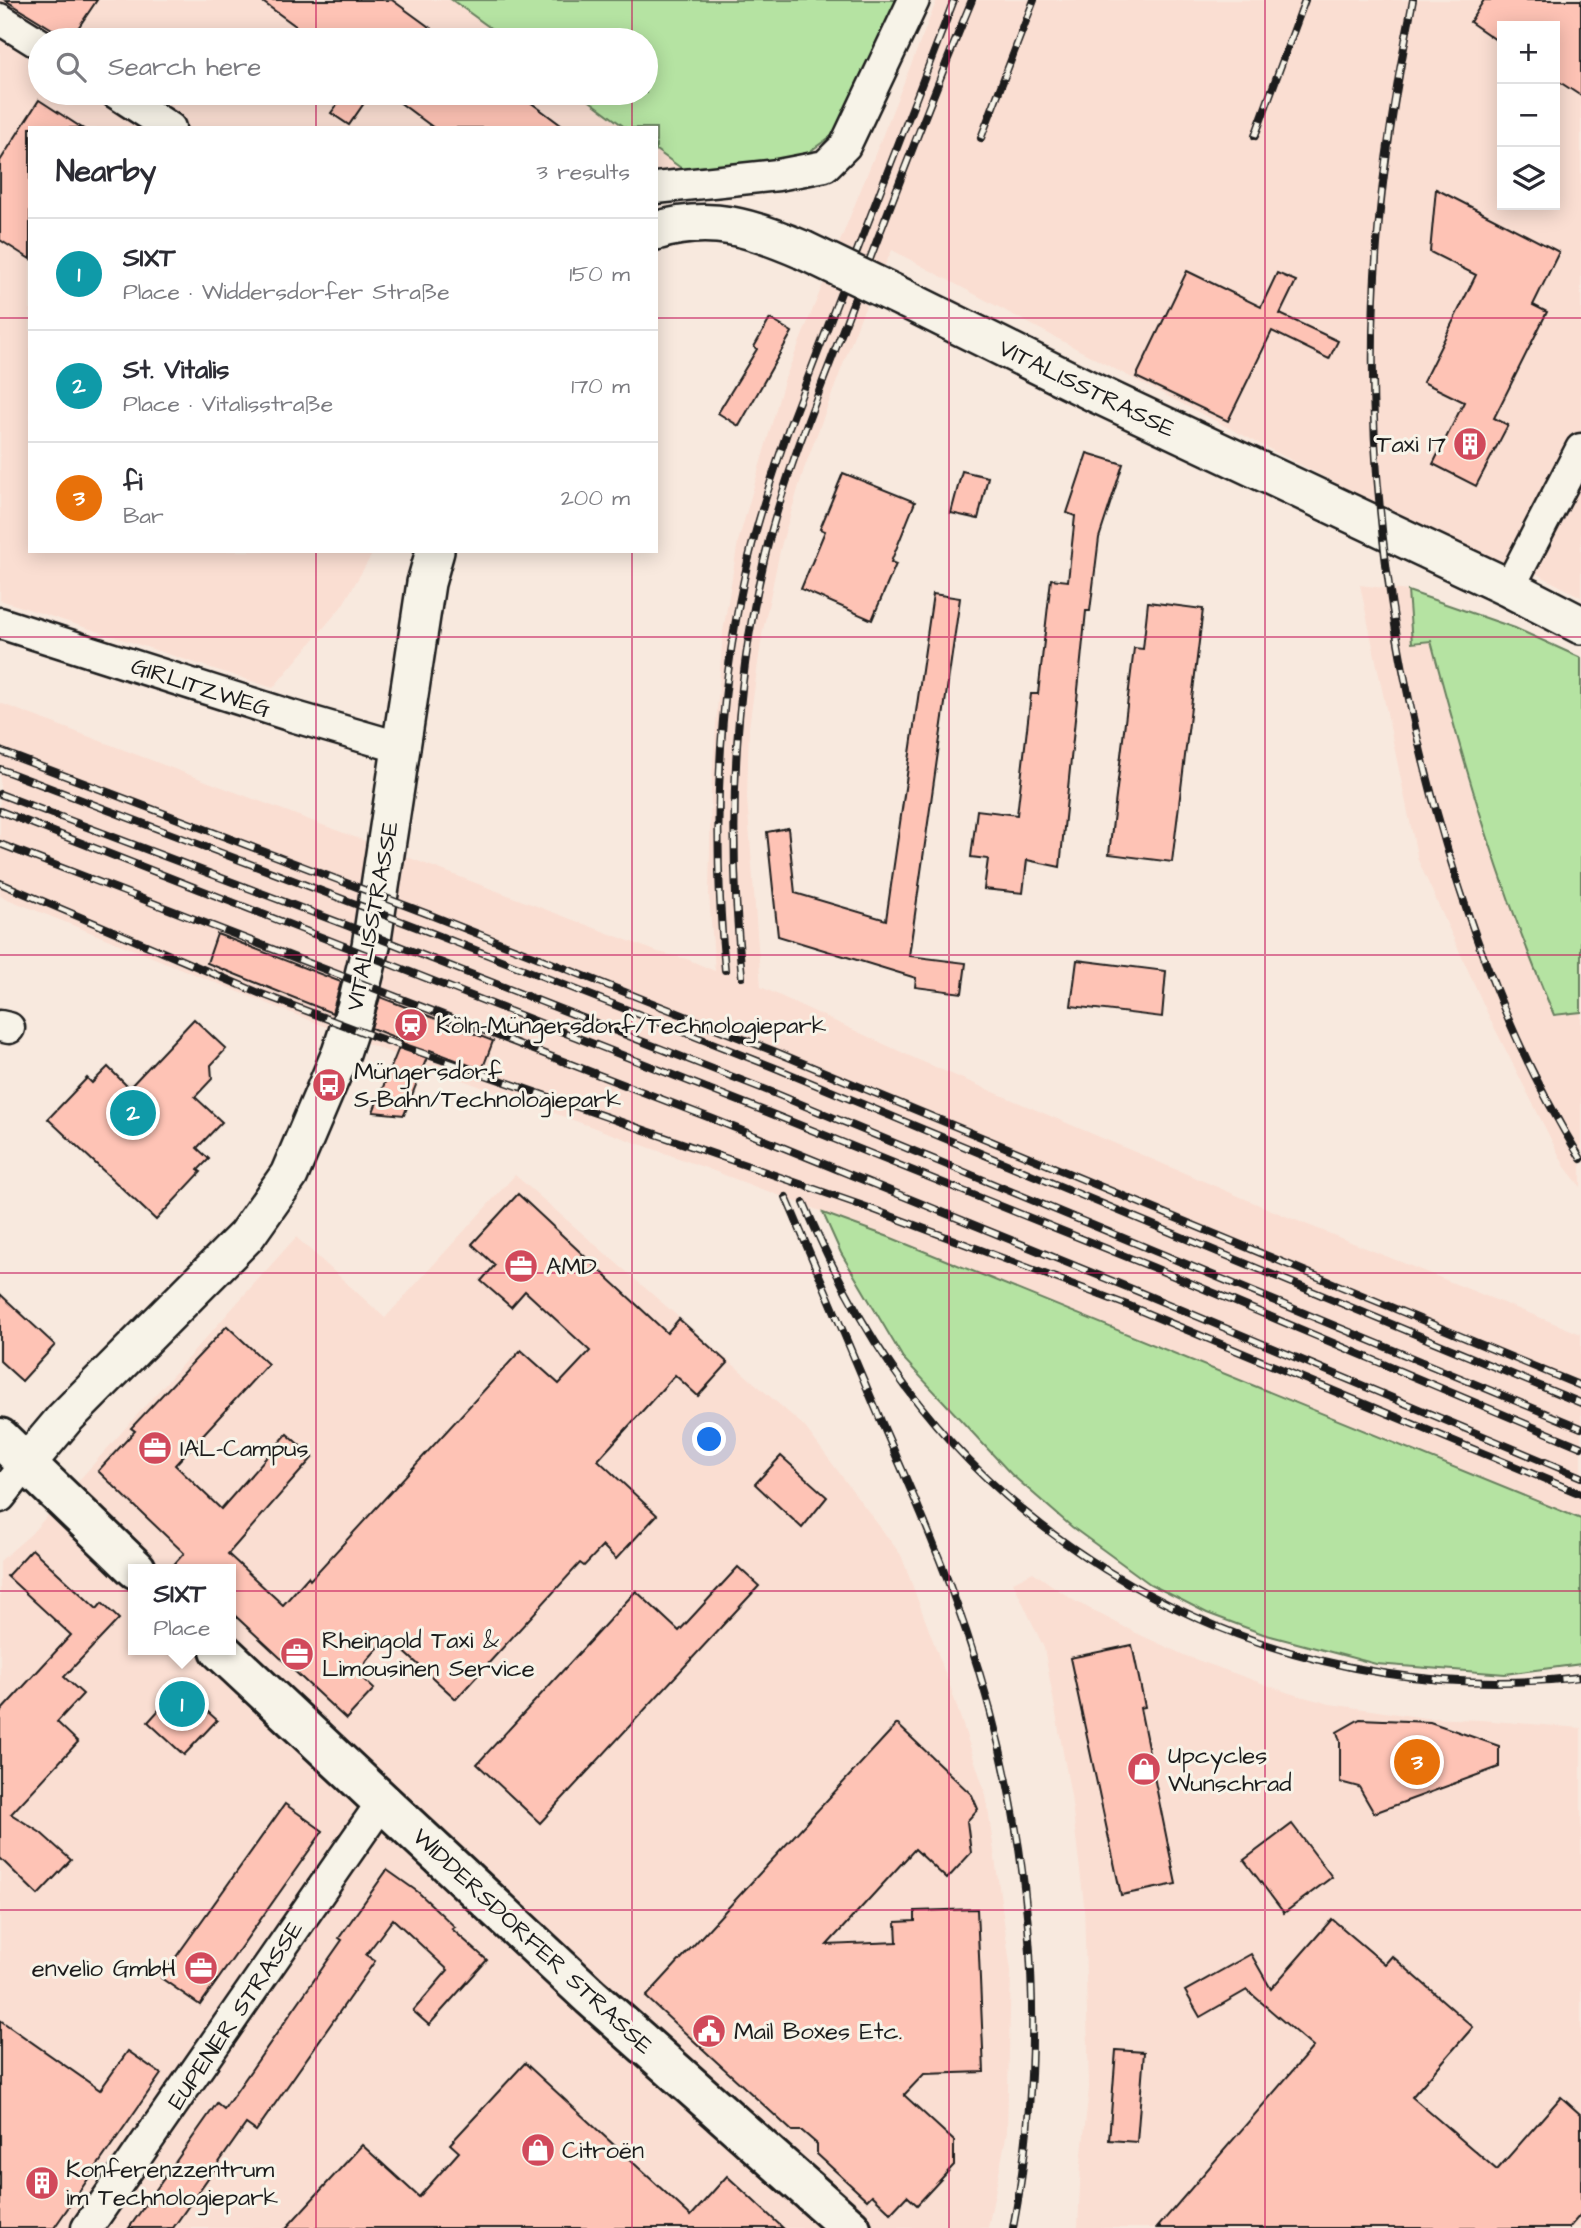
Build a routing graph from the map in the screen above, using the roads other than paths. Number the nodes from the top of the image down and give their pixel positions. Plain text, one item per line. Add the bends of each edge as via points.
1 (914, 0) edge
2 (0, 19) edge
3 (28, 36) edge
4 (135, 105) edge
5 (167, 126) edge
6 (658, 188) edge
7 (658, 230) edge
8 (1581, 449) edge
9 (434, 553) edge
10 (1509, 588) junction
11 (0, 623) edge
12 (1581, 625) edge
13 (402, 748) junction
14 (13, 1450) edge
15 (0, 1497) edge
16 (131, 1564) edge
17 (225, 1655) edge
18 (383, 1801) junction
19 (87, 2228) edge
20 (851, 2228) edge

1 - 6 street via 845,146 825,166
2 - 3 street
4 - 5 street
7 - 10 street, VITALISSTRASSE, bridge via 707,222 766,234
8 - 10 street
9 - 13 street, VITALISSTRASSE
10 - 12 street, VITALISSTRASSE
11 - 13 street, GIRLITZWEG
13 - 14 street, VITALISSTRASSE via 356,1007 329,1085 289,1175 246,1236 64,1419
14 - 15 street
14 - 16 main road
17 - 18 main road, WIDDERSDORFER STRASSE
18 - 19 street, EUPENER STRASSE
18 - 20 main road, WIDDERSDORFER STRASSE via 591,1997

